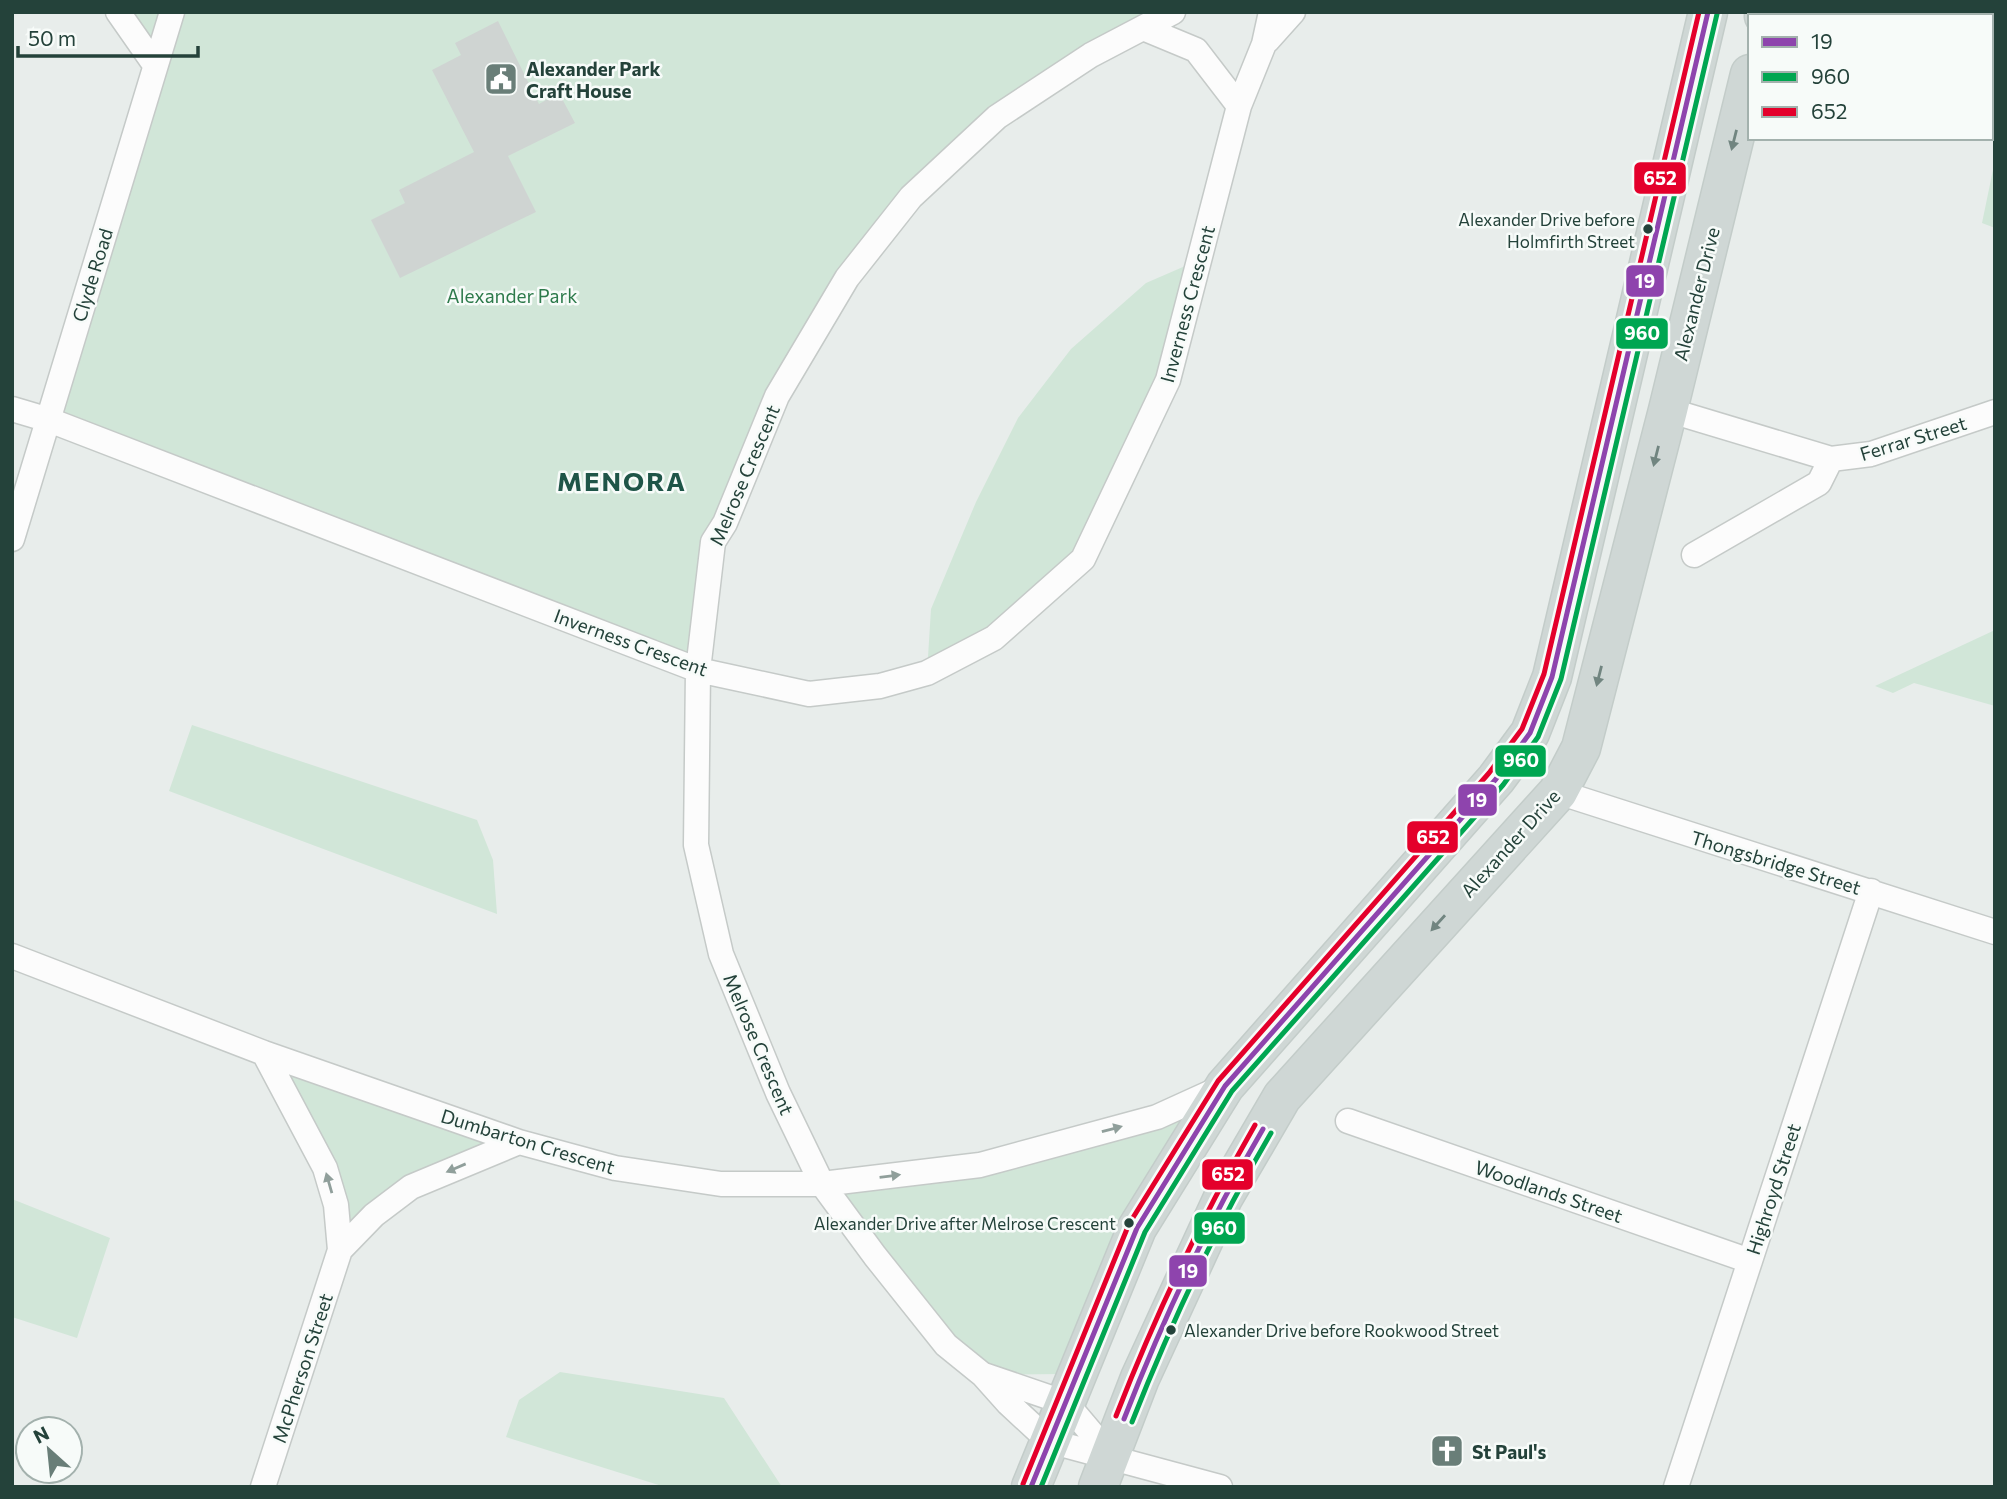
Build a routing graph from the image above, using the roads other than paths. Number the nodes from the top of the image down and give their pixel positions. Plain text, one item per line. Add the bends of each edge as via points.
1 (118, 12) edge
2 (172, 12) edge
3 (1173, 12) edge
4 (1271, 12) edge
5 (1293, 12) edge
6 (1708, 12) edge
7 (1143, 29) junction
8 (1264, 44) junction
9 (155, 65) junction
10 (1748, 82) edge
11 (1239, 106) junction
12 (12, 409) edge
13 (1668, 410) junction
14 (1995, 412) edge
15 (49, 420) junction
16 (1831, 459) junction
17 (12, 539) edge
18 (1694, 555) dead end
19 (698, 670) junction
20 (1558, 792) junction
21 (1871, 891) junction
22 (1995, 932) edge
23 (12, 956) edge
24 (264, 1053) junction
25 (1225, 1086) junction
26 (1348, 1121) dead end
27 (519, 1142) junction
28 (822, 1184) junction
29 (341, 1250) junction
30 (1750, 1261) junction
31 (983, 1375) junction
32 (1066, 1403) junction
33 (1049, 1441) junction
34 (1104, 1471) edge
35 (263, 1487) edge
36 (1031, 1487) edge
37 (1220, 1487) edge
38 (1676, 1487) edge

1 - 9 street
2 - 9 street, Clyde Road
3 - 7 street, Melrose Crescent
4 - 8 street, Inverness Crescent
5 - 8 street
6 - 25 main road via 1552,677 1530,733 1496,779
7 - 11 street via 1196,50
7 - 19 street, Melrose Crescent via 1091,55 998,117 911,197 847,278 777,396 713,542
8 - 11 street, Inverness Crescent
9 - 15 street, Clyde Road
10 -> 13 main road, Alexander Drive
11 - 19 street, Inverness Crescent via 1168,380 1083,559 994,638 927,673 880,686 809,694
12 - 15 street, Inverness Crescent
13 - 16 street, Ferrar Street
13 -> 20 main road, Alexander Drive via 1581,748
14 - 16 street, Ferrar Street via 1871,454
15 - 17 street, Clyde Road
15 - 19 street, Inverness Crescent
16 - 18 street via 1819,483
19 - 28 street, Melrose Crescent via 696,845 721,954 778,1093
20 - 21 street, Thongsbridge Street
20 -> 34 main road, Alexander Drive via 1282,1097 1223,1198 1140,1378
21 - 22 street, Thongsbridge Street
21 - 30 street, Highroyd Street
23 - 24 street, Dumbarton Crescent
24 - 27 street, Dumbarton Crescent
29 -> 24 street, McPherson Street via 336,1205 325,1168
28 -> 25 street, Dumbarton Crescent via 980,1165 1157,1116
25 - 32 main road via 1137,1228
26 - 30 street, Woodlands Street
27 - 28 street, Dumbarton Crescent via 615,1168 721,1184
27 -> 29 street, McPherson Street via 411,1187 374,1215
28 - 31 street, Melrose Crescent via 946,1345
29 - 35 street, McPherson Street
30 - 38 street, Highroyd Street
31 - 32 street, Melrose Crescent
31 - 33 street, Melrose Crescent
32 - 33 main road
32 - 34 street
33 - 34 street
33 - 36 main road
34 - 37 street

